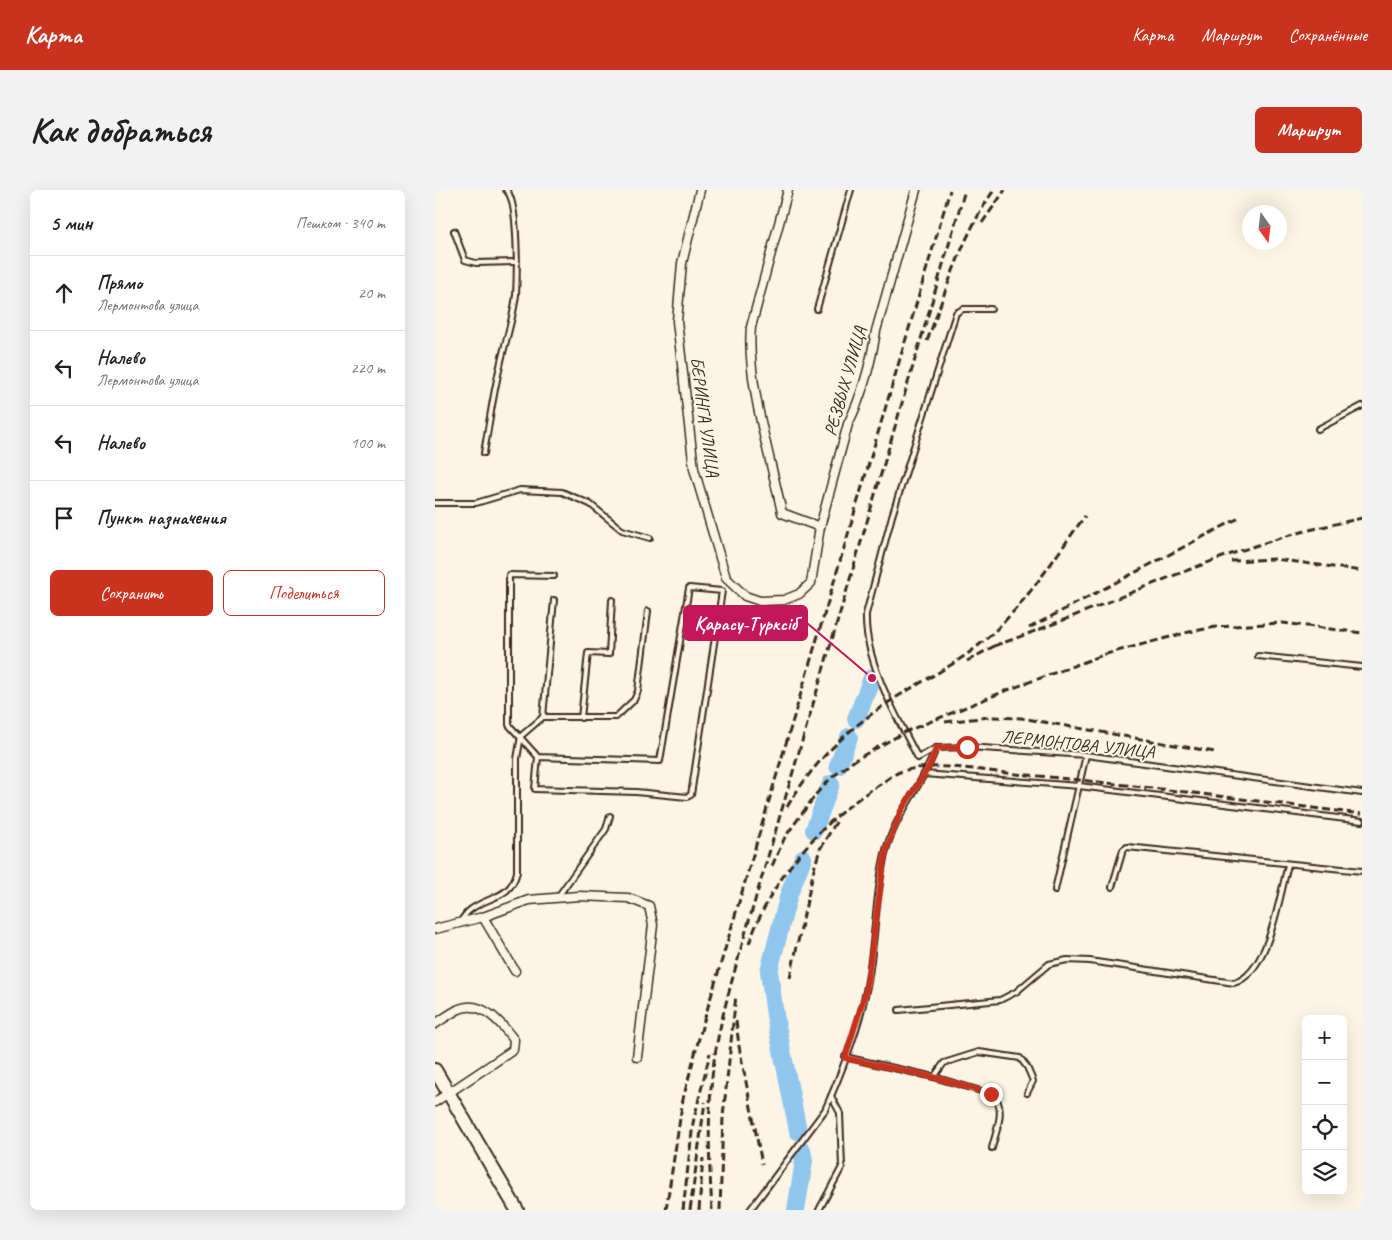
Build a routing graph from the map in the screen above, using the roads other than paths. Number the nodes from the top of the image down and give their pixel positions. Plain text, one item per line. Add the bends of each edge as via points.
1 (506, 190) edge
2 (700, 190) edge
3 (788, 190) edge
4 (851, 190) edge
5 (916, 190) edge
6 (454, 231) dead end
7 (516, 262) junction
8 (991, 308) dead end
9 (817, 309) dead end
10 (1362, 406) edge
11 (1318, 429) dead end
12 (484, 453) dead end
13 (435, 503) edge
14 (820, 527) junction
15 (650, 538) dead end
16 (554, 576) dead end
17 (811, 583) joint
18 (554, 600) dead end
19 (612, 600) dead end
20 (648, 611) dead end
21 (1258, 656) dead end
22 (1362, 667) edge
23 (543, 717) junction
24 (581, 718) junction
25 (521, 736) junction
26 (936, 748) junction
27 (1086, 756) junction
28 (538, 757) junction
29 (924, 774) junction
30 (1079, 786) junction
31 (1362, 794) edge
32 (610, 816) dead end
33 (1362, 821) edge
34 (1288, 864) junction
35 (1362, 871) edge
36 (1112, 887) dead end
37 (1055, 890) dead end
38 (557, 898) junction
39 (483, 917) junction
40 (459, 923) junction
41 (435, 929) edge
42 (515, 971) dead end
43 (899, 1010) dead end
44 (435, 1024) edge
45 (637, 1057) dead end
46 (845, 1058) junction
47 (435, 1070) edge
48 (933, 1077) junction
49 (449, 1093) junction
50 (1027, 1093) dead end
51 (831, 1096) junction
52 (435, 1102) edge
53 (992, 1148) dead end
54 (517, 1210) edge
55 (750, 1210) edge
56 (819, 1210) edge

1 - 7 lane via 514,203
2 - 17 street, БЕРИНГА УЛИЦА via 682,263 677,321 694,469 726,578 745,596 760,601 784,600 799,594
3 - 14 street via 750,341 755,386 782,513
4 - 9 lane
5 - 14 street, РЕЗВЫХ УЛИЦА
6 - 7 lane via 465,260 476,263
7 - 12 lane via 516,294
8 - 26 lane, ЛЕРМОНТОВА УЛИЦА via 963,309 956,313 895,507 866,614 865,627 871,656 909,741 919,758
10 - 11 lane
13 - 15 lane via 476,503 520,490 562,492 590,504 622,530
14 - 17 street, РЕЗВЫХ УЛИЦА
16 - 25 lane via 509,575 509,725
18 - 23 lane
19 - 24 lane via 609,654 588,653
20 - 24 lane via 638,691 634,700 616,717
21 - 22 lane
23 - 24 lane
23 - 25 lane
25 - 28 lane
25 - 40 lane via 516,767 517,872 514,883 505,893 470,910
26 - 27 lane, ЛЕРМОНТОВА УЛИЦА via 967,747
26 - 29 lane
27 - 30 lane
27 - 31 lane, ЛЕРМОНТОВА УЛИЦА
28 - 28 lane via 535,789 637,792 687,798 691,795 722,591 689,588 659,761
29 - 30 lane
29 - 46 lane via 901,811 885,853 866,991
30 - 33 lane
30 - 37 lane
32 - 38 lane via 606,829
34 - 35 lane
34 - 36 lane via 1127,847 1123,850
34 - 43 lane via 1271,931 1253,970 1242,981 1233,983 1067,960 1049,964 1016,992 1000,1000
38 - 39 street via 529,900
38 - 45 street via 628,898 649,906 653,925
39 - 40 street
39 - 42 street
40 - 41 street
44 - 49 street via 460,1008 468,1007 489,1012 514,1040 513,1050
46 - 48 lane
46 - 51 lane
47 - 49 main road
48 - 50 lane via 944,1063 979,1052 1020,1058 1033,1081
48 - 53 lane via 998,1099 1001,1108
49 - 52 street
49 - 54 main road
51 - 55 lane via 825,1110
51 - 56 lane via 841,1113 842,1167

